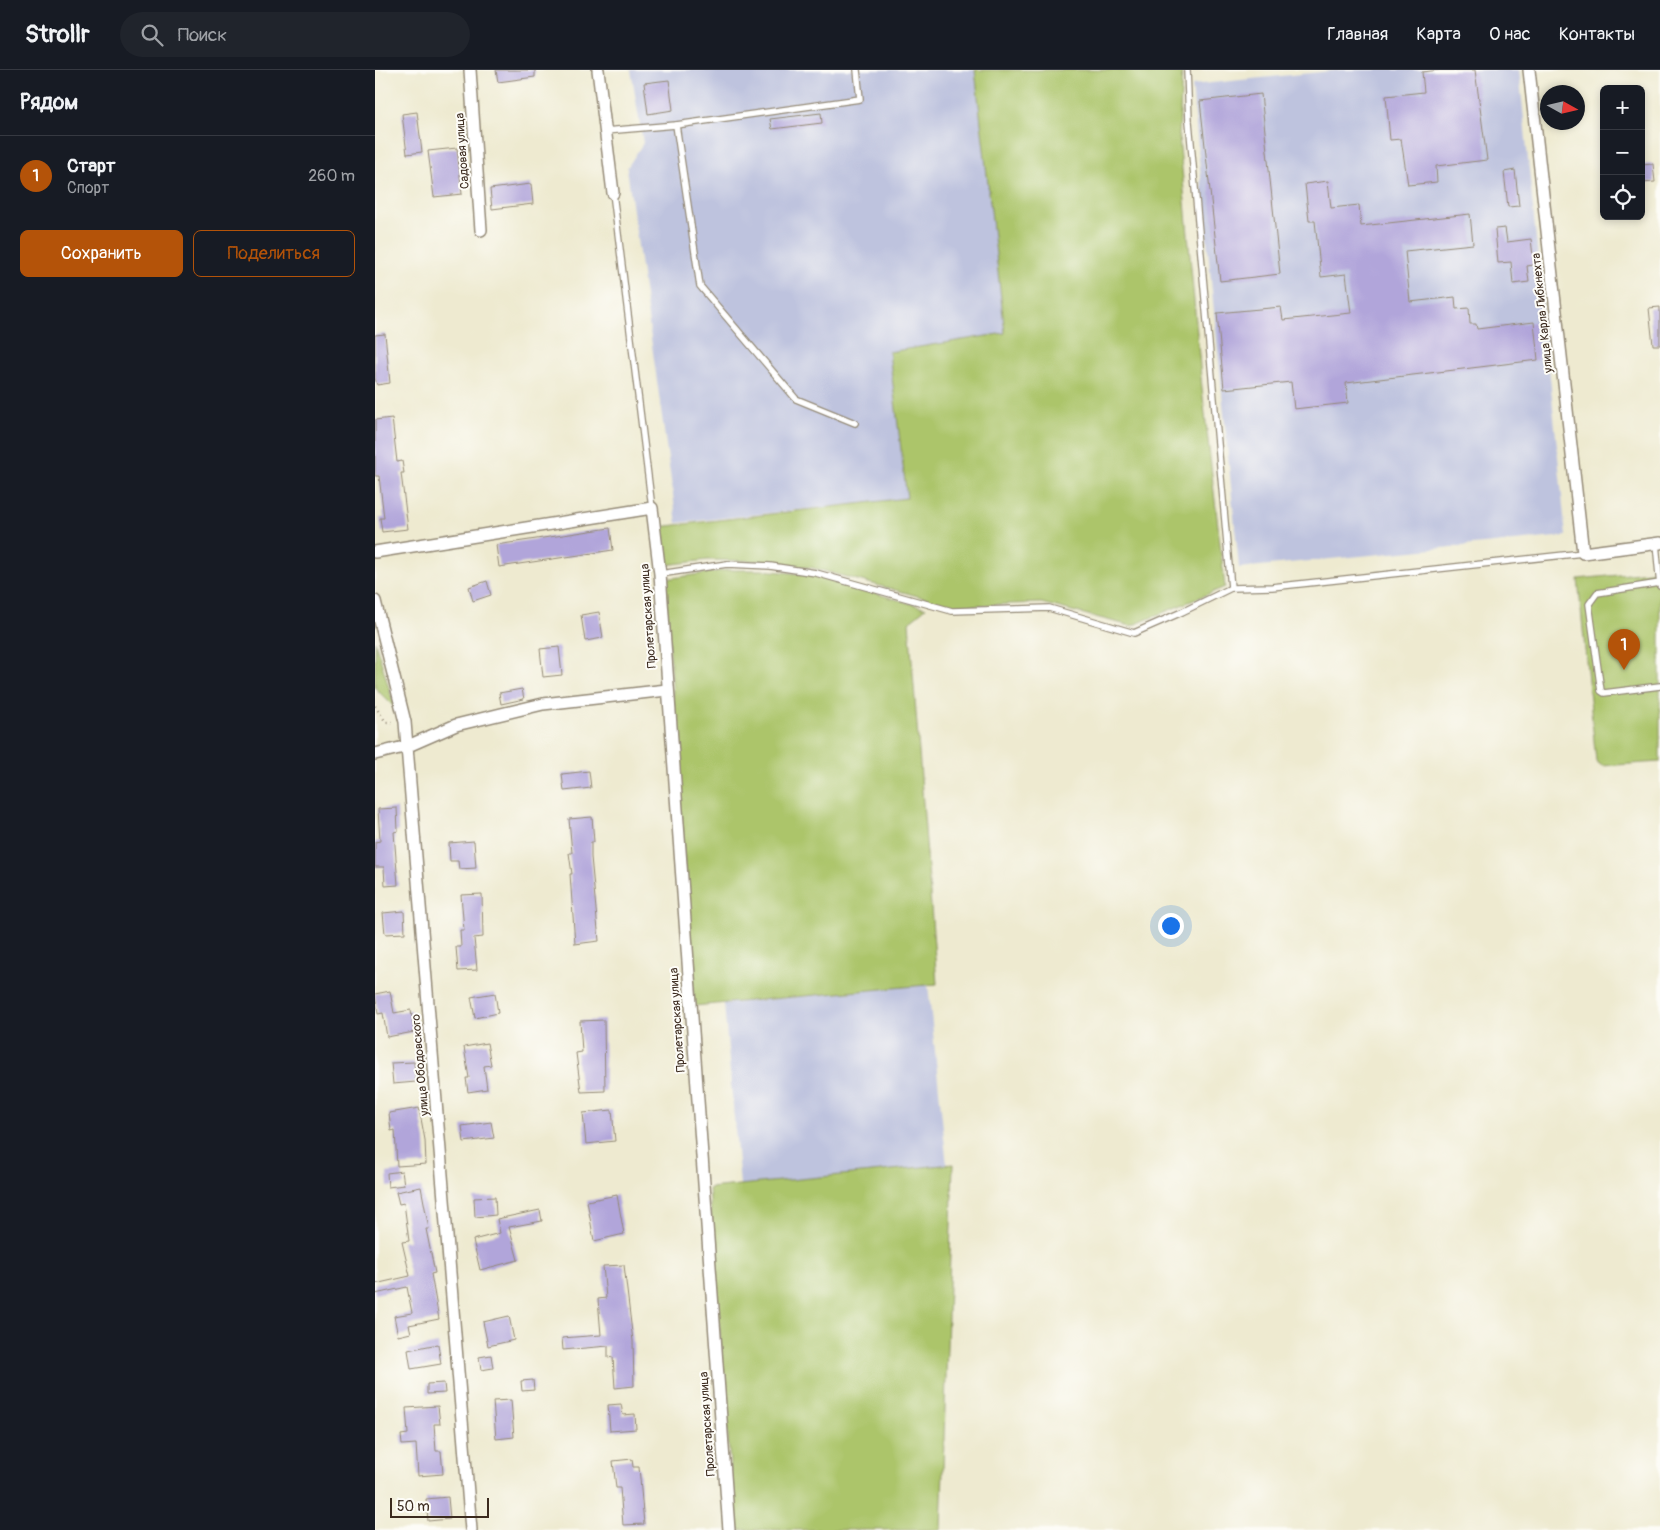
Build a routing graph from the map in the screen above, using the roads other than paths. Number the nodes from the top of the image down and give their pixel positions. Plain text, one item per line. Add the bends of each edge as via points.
1 (470, 70) edge
2 (598, 70) edge
3 (857, 70) edge
4 (1187, 70) edge
5 (1529, 70) edge
6 (677, 125) junction
7 (605, 132) junction
8 (613, 193) joint
9 (481, 230) dead end
10 (855, 423) dead end
11 (652, 508) junction
12 (1658, 543) edge
13 (375, 552) edge
14 (1583, 553) junction
15 (660, 574) junction
16 (1660, 584) edge
17 (1231, 588) junction
18 (375, 601) edge
19 (1660, 686) edge
20 (667, 690) junction
21 (408, 746) junction
22 (375, 754) edge
23 (471, 1530) edge
24 (729, 1530) edge

1 - 9 street, Садовая улица
2 - 7 street
3 - 6 lane via 860,99
4 - 17 lane
5 - 14 street, улица Карла Либкнехта
6 - 7 lane
6 - 10 lane via 700,286 797,399
7 - 8 street
8 - 11 lane
11 - 13 street
11 - 15 street, Пролетарская улица
12 - 14 street
12 - 16 lane
14 - 17 lane
15 - 17 lane via 727,564 769,566 816,573 952,611 1049,608 1134,633
15 - 20 street, Пролетарская улица
16 - 19 lane via 1597,592 1589,604 1601,691
18 - 21 street, улица Ободовского
20 - 21 street via 543,704 457,725
20 - 24 street, Пролетарская улица
21 - 22 street
21 - 23 street, улица Ободовского

